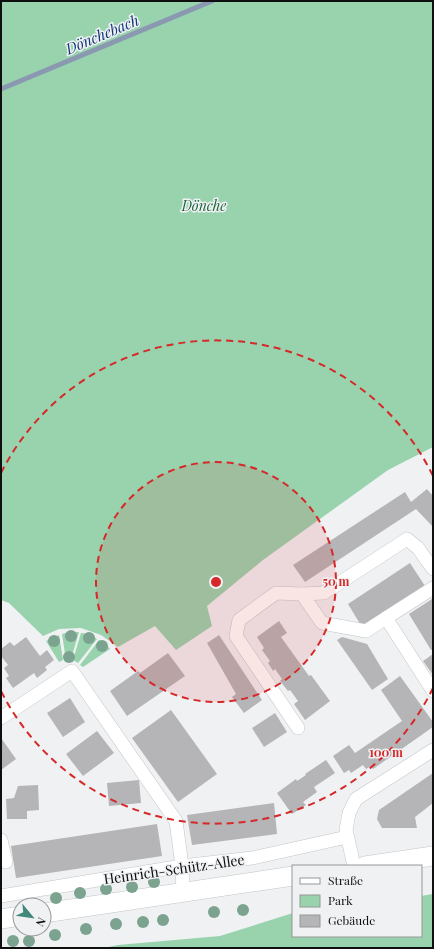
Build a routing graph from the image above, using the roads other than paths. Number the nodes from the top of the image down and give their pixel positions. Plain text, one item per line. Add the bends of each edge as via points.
1 (433, 569) edge
2 (433, 588) edge
3 (302, 594) junction
4 (386, 618) junction
5 (433, 691) edge
6 (1, 718) edge
7 (298, 728) dead end
8 (433, 750) edge
9 (347, 837) junction
10 (1, 840) edge
11 (433, 856) edge
12 (6, 862) dead end
13 (354, 865) edge
14 (371, 865) edge
15 (182, 866) junction
16 (292, 876) edge
17 (183, 893) junction
18 (6, 895) edge
19 (52, 912) edge
20 (11, 918) edge

1 - 3 street via 418,548 407,539 324,593
2 - 4 street
3 - 4 street via 322,623 366,631
3 - 7 street via 276,593 239,620 236,636
4 - 5 street
6 - 15 street via 72,671 176,821
8 - 9 street via 356,799 349,813
9 - 13 street
9 - 15 street, Heinrich-Schütz-Allee via 252,858
10 - 12 street
11 - 14 main road
15 - 17 street
15 - 18 street, Heinrich-Schütz-Allee
16 - 17 main road, Heinrich-Schütz-Allee
17 - 19 main road, Heinrich-Schütz-Allee
18 - 20 street

